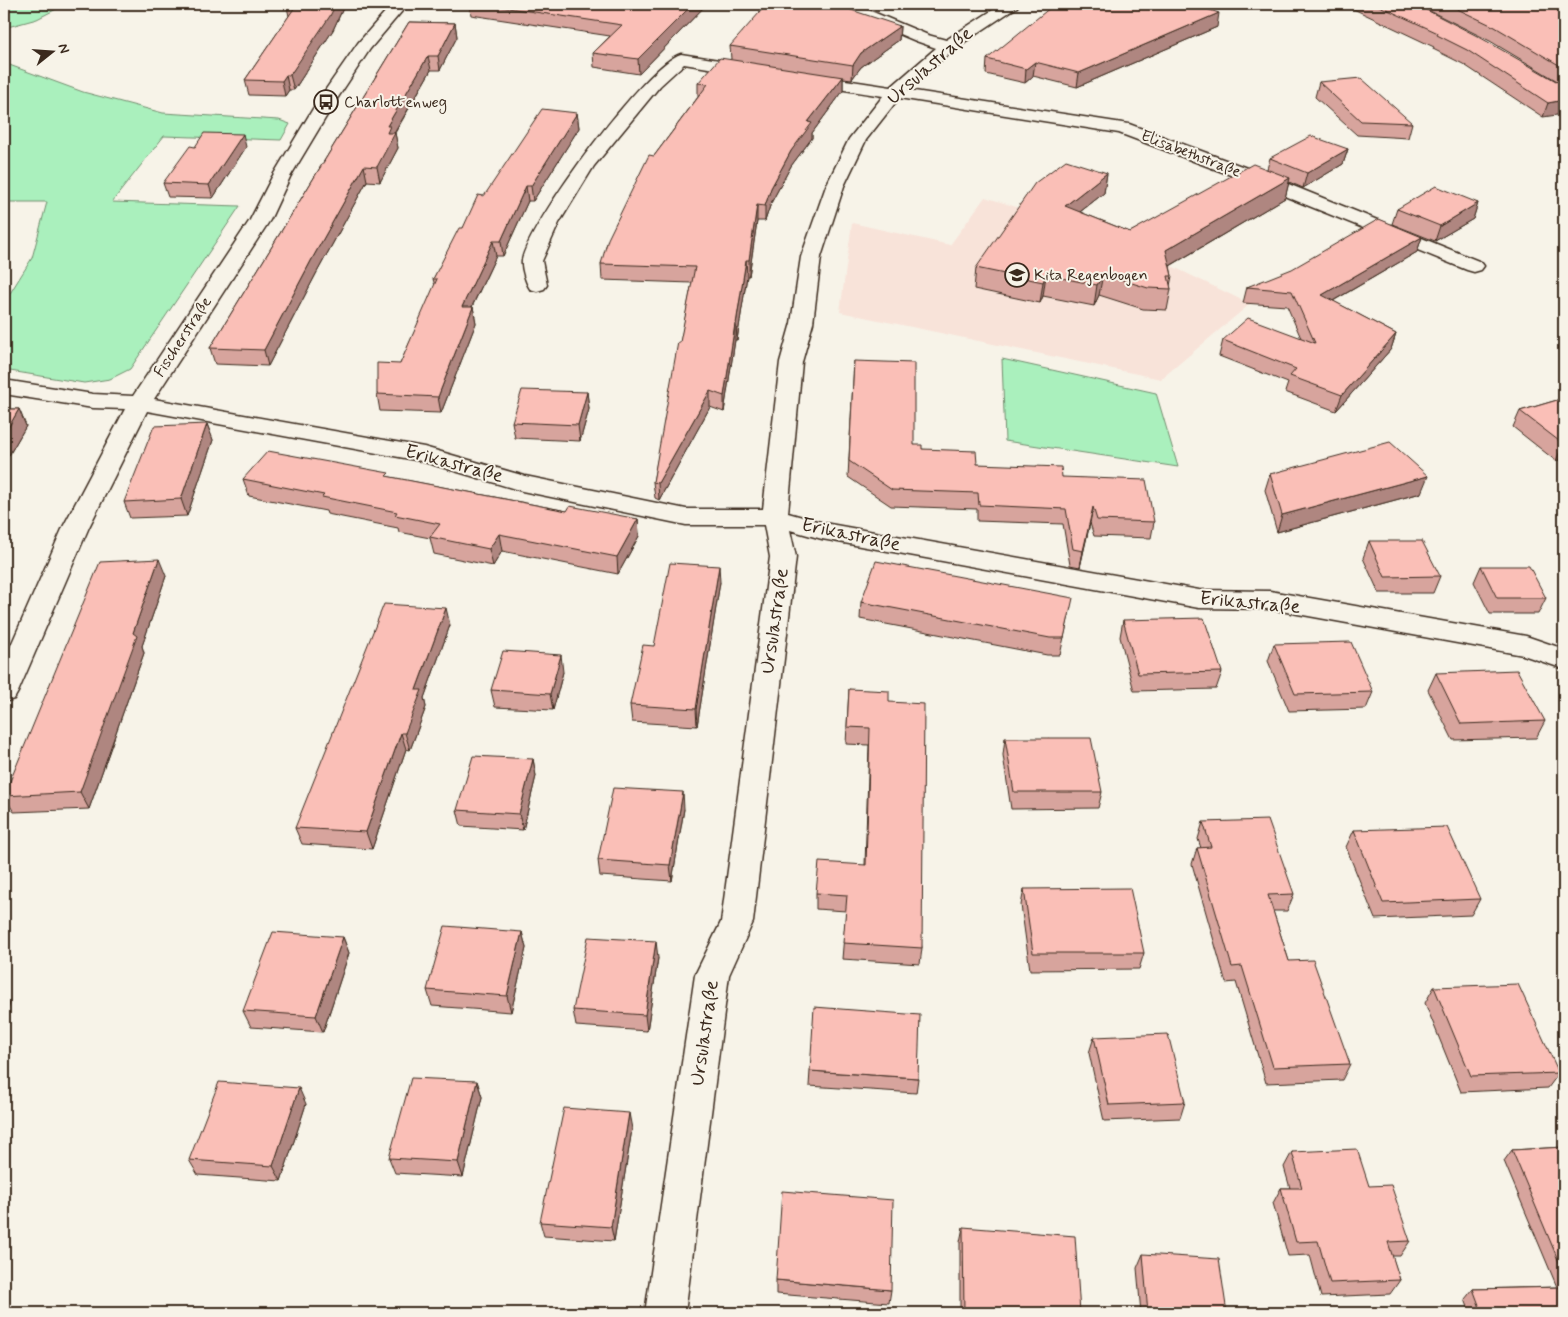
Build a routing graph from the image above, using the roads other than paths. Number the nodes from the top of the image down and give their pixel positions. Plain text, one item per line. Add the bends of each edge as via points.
1 (400, 4) edge
2 (841, 4) edge
3 (1012, 4) edge
4 (948, 46) junction
5 (768, 73) edge
6 (788, 76) edge
7 (894, 92) junction
8 (1474, 266) dead end
9 (537, 285) dead end
10 (4, 387) edge
11 (140, 403) junction
12 (775, 518) junction
13 (1564, 659) edge
14 (4, 692) edge
15 (665, 1313) edge

1 - 11 street, Fischerstraße via 364,46 326,102 281,177 260,220
2 - 4 street
3 - 4 street, Ursulastraße
4 - 7 street, Ursulastraße
5 - 9 street via 682,59 654,82 586,164 549,223 532,261
6 - 7 street
7 - 8 street, Elisabethstraße via 1123,128
7 - 12 street, Ursulastraße via 858,139 830,199 811,256 802,323 790,362
10 - 11 street, Erikastraße via 93,401
11 - 12 street, Erikastraße via 424,454 522,483 686,517
11 - 14 street, Fischerstraße via 76,527
12 - 13 street, Erikastraße via 822,531 1199,599 1270,600 1526,646
12 - 15 street, Ursulastraße via 783,557 737,922 712,975

